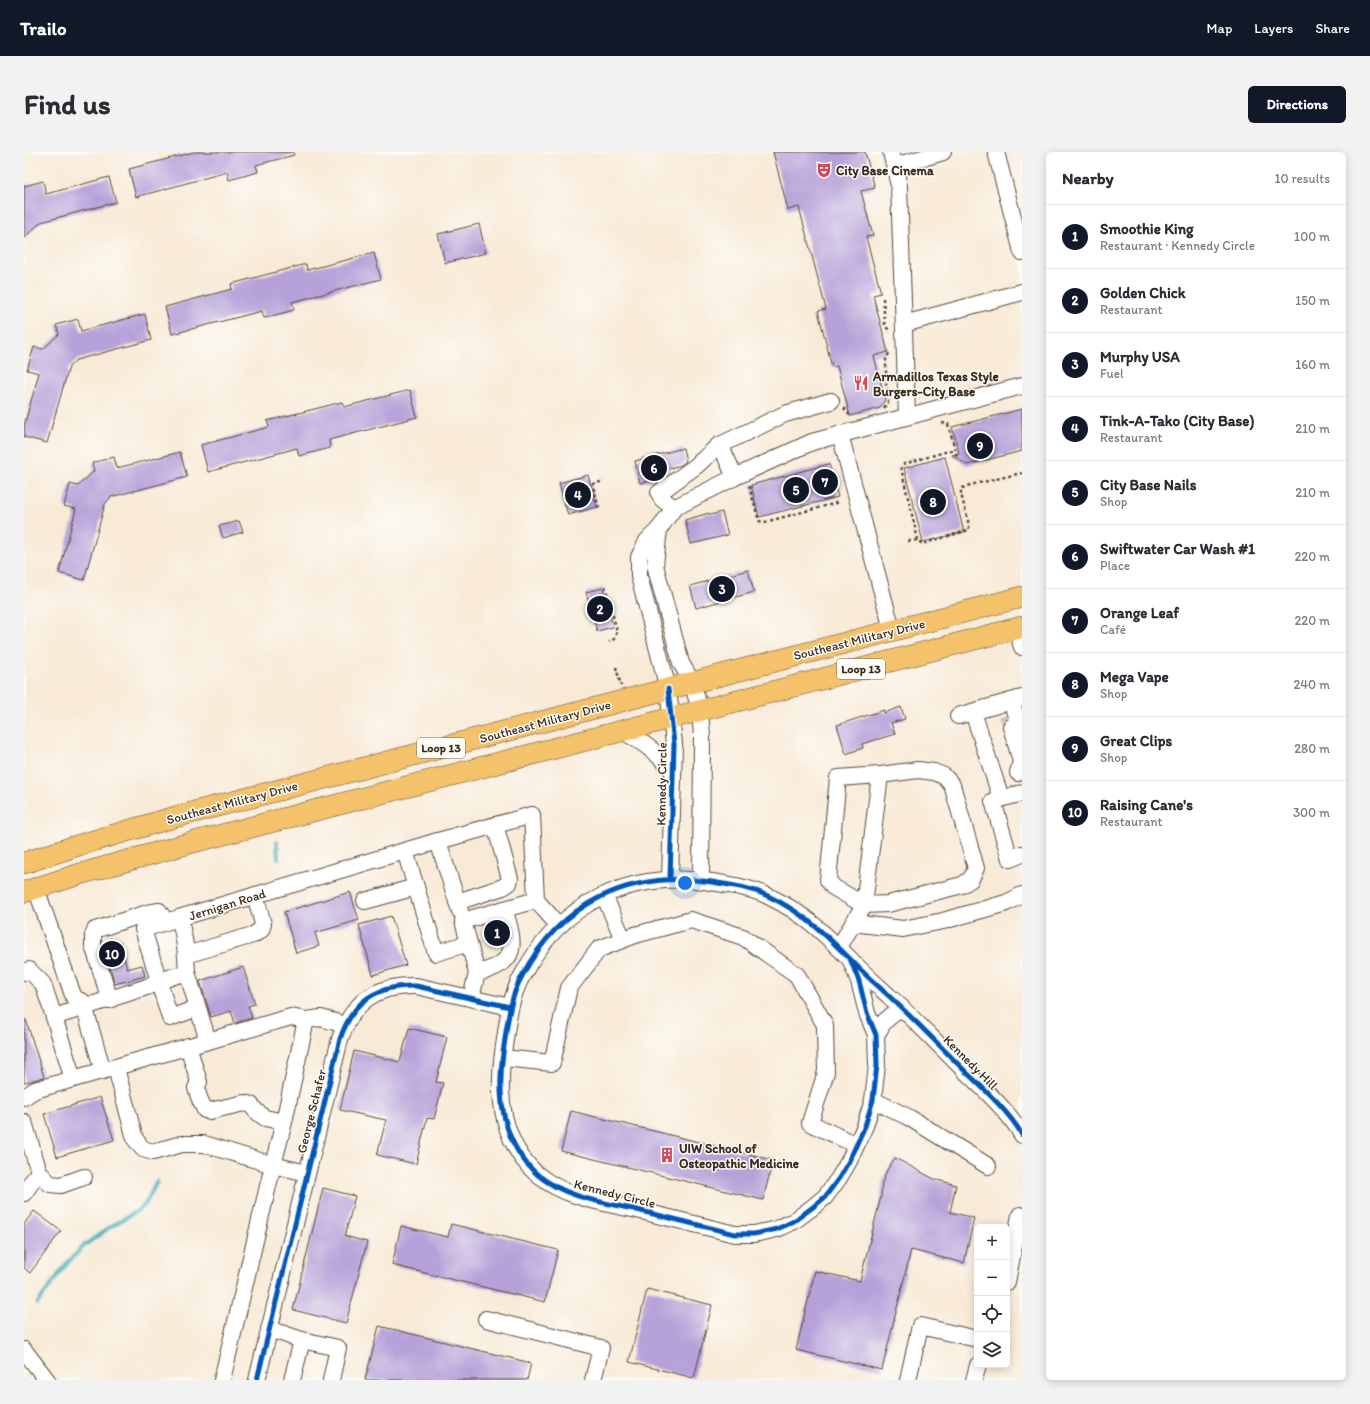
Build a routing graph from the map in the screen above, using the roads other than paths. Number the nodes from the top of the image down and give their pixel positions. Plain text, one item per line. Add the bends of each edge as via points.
1 (943, 152) edge
2 (988, 152) edge
3 (996, 152) edge
4 (893, 159) edge
5 (1022, 252) edge
6 (1022, 292) edge
7 (904, 324) junction
8 (1022, 386) edge
9 (838, 405) road end
10 (907, 416) junction
11 (840, 434) junction
12 (718, 446) junction
13 (735, 477) junction
14 (674, 508) junction
15 (659, 529) junction
16 (1022, 597) edge
17 (892, 630) junction
18 (1020, 634) edge
19 (692, 682) junction
20 (668, 689) junction
21 (700, 710) junction
22 (973, 712) junction
23 (1013, 713) edge
24 (958, 716) dead end
25 (671, 719) junction
26 (622, 731) junction
27 (673, 771) junction
28 (1020, 772) edge
29 (880, 776) junction
30 (995, 780) junction
31 (1022, 793) edge
32 (1000, 798) junction
33 (495, 825) junction
34 (438, 841) junction
35 (405, 851) junction
36 (1022, 854) edge
37 (25, 859) edge
38 (670, 879) junction
39 (701, 880) junction
40 (416, 887) junction
41 (30, 890) edge
42 (255, 895) junction
43 (604, 895) junction
44 (1022, 896) edge
45 (536, 900) junction
46 (365, 901) dead end
47 (457, 902) junction
48 (864, 905) junction
49 (504, 909) junction
50 (172, 920) junction
51 (463, 921) junction
52 (853, 923) junction
53 (558, 925) junction
54 (623, 940) junction
55 (469, 943) junction
56 (839, 947) junction
57 (186, 955) junction
58 (851, 961) junction
59 (24, 972) edge
60 (187, 972) junction
61 (477, 973) junction
62 (159, 981) junction
63 (471, 998) junction
64 (110, 1000) junction
65 (83, 1005) junction
66 (510, 1006) junction
67 (901, 1007) junction
68 (197, 1008) junction
69 (54, 1017) junction
70 (306, 1020) junction
71 (345, 1025) junction
72 (876, 1035) junction
73 (208, 1041) junction
74 (188, 1046) junction
75 (503, 1058) junction
76 (110, 1069) junction
77 (73, 1079) junction
78 (24, 1097) edge
79 (873, 1100) junction
80 (24, 1122) edge
81 (284, 1122) junction
82 (1022, 1135) edge
83 (856, 1145) junction
84 (273, 1165) junction
85 (988, 1166) dead end
86 (39, 1172) junction
87 (307, 1173) junction
88 (84, 1177) dead end
89 (24, 1192) edge
90 (1020, 1215) dead end
91 (1010, 1267) edge
92 (1010, 1281) edge
93 (1022, 1281) edge
94 (486, 1319) dead end
95 (269, 1329) junction
96 (974, 1338) edge
97 (302, 1340) junction
98 (24, 1350) edge
99 (977, 1368) edge
100 (47, 1380) edge
101 (222, 1380) edge
102 (257, 1380) edge
103 (292, 1380) edge
104 (331, 1380) edge
105 (593, 1380) edge
106 (908, 1380) edge
107 (974, 1380) edge

1 - 4 street
2 - 3 street
3 - 5 street
4 - 7 street via 899,186
6 - 7 street
7 - 10 street
8 - 10 street
9 - 12 street via 785,414
10 - 11 street
11 - 13 street via 812,442
11 - 17 street
12 - 13 street
12 - 14 street via 660,493 662,499
13 - 14 street
14 - 15 street, Kennedy Circle
15 - 19 street via 655,565 681,662
15 - 20 street, Kennedy Circle via 647,541 639,556 639,576
16 - 17 main road, Southeast Military Drive / Loop 13
17 - 19 main road, Southeast Military Drive / Loop 13
18 - 21 main road, Loop 13
19 - 20 main road, Southeast Military Drive / Loop 13
19 - 21 street
20 - 25 street, Kennedy Circle
20 - 37 main road, Southeast Military Drive / Loop 13 via 175,817
21 - 25 main road, Loop 13
21 - 39 street
22 - 23 street
22 - 24 street
22 - 30 street
23 - 28 street via 1021,761
25 - 26 main road, Loop 13
25 - 27 street, Kennedy Circle via 674,744
26 - 27 street via 652,750
26 - 41 main road, Loop 13 via 194,842
27 - 38 street, Kennedy Circle
28 - 30 street
29 - 48 street
29 - 48 street via 838,778 828,880 833,887
29 - 48 street via 918,770 944,776 952,785 976,868 972,879 962,885 888,904
30 - 32 street
31 - 32 street
32 - 36 street via 993,801 1010,859
33 - 34 street, Jernigan Road
33 - 45 street, Jernigan Road via 532,815
33 - 47 street via 509,883
34 - 35 street, Jernigan Road
34 - 47 street
35 - 40 street
35 - 42 street, Jernigan Road
37 - 41 main road
38 - 39 street, Kennedy Circle
38 - 43 street, Kennedy Circle via 652,880
39 - 56 street, Kennedy Circle via 730,884 768,896 813,923
40 - 46 street
40 - 55 street via 436,953
41 - 65 street via 74,998
42 - 50 street, Jernigan Road
42 - 57 street via 263,924 261,930
43 - 53 street, Kennedy Circle via 580,908
43 - 54 street
44 - 52 street via 943,922 902,929
45 - 49 street
45 - 53 street
47 - 51 street
48 - 52 street
49 - 51 street
49 - 61 street via 511,929 512,949 505,961 498,966
50 - 57 street, Jernigan Road via 182,928
50 - 62 street via 143,929
50 - 64 street via 159,911 95,930 93,944
51 - 55 street
52 - 56 street
53 - 66 street, Kennedy Circle via 539,948 520,978
54 - 75 street via 599,949 569,988 552,1063
54 - 83 street via 690,920 743,937 797,975 825,1025 826,1072 810,1123
55 - 61 street
56 - 58 street, Kennedy Circle
57 - 60 street, Jernigan Road
58 - 67 street, Kennedy Circle
58 - 72 street, Kennedy Circle
59 - 69 street via 29,970 43,984
60 - 62 street
60 - 68 street, Jernigan Road
61 - 63 street
62 - 64 street
62 - 68 street via 170,1018
63 - 66 street, George Schafer
63 - 71 street, George Schafer via 416,986 388,988 362,1002
64 - 65 street
65 - 69 street
65 - 76 street
66 - 75 street, Kennedy Circle
67 - 72 street via 884,1022
67 - 82 street, Kennedy Hill via 982,1087 1018,1127
68 - 73 street, Jernigan Road
69 - 77 street
70 - 71 street via 321,1018
70 - 73 street via 291,1017
70 - 81 street
71 - 87 street, George Schafer
72 - 79 street, Kennedy Circle via 877,1065
73 - 74 street
74 - 76 street
74 - 81 street via 199,1082 196,1088 205,1110 244,1103 251,1105 265,1118
75 - 83 street, Kennedy Circle via 500,1084 502,1110 511,1136 520,1154 532,1169 568,1194 735,1234 754,1234 777,1229 814,1207 839,1178
76 - 77 street
76 - 84 street via 135,1139 143,1149 153,1152 182,1144 204,1144
77 - 78 street via 35,1090
79 - 83 street, Kennedy Circle
79 - 85 street via 908,1117
80 - 86 street
81 - 84 street
84 - 87 street
84 - 101 street
86 - 88 street via 50,1184 61,1185
86 - 89 street
87 - 95 street, George Schafer
90 - 91 street
92 - 93 street
94 - 105 street via 601,1348
95 - 97 street
95 - 102 street, George Schafer
96 - 106 street via 920,1326
97 - 103 street
97 - 104 street via 338,1348
98 - 100 street
99 - 107 street

